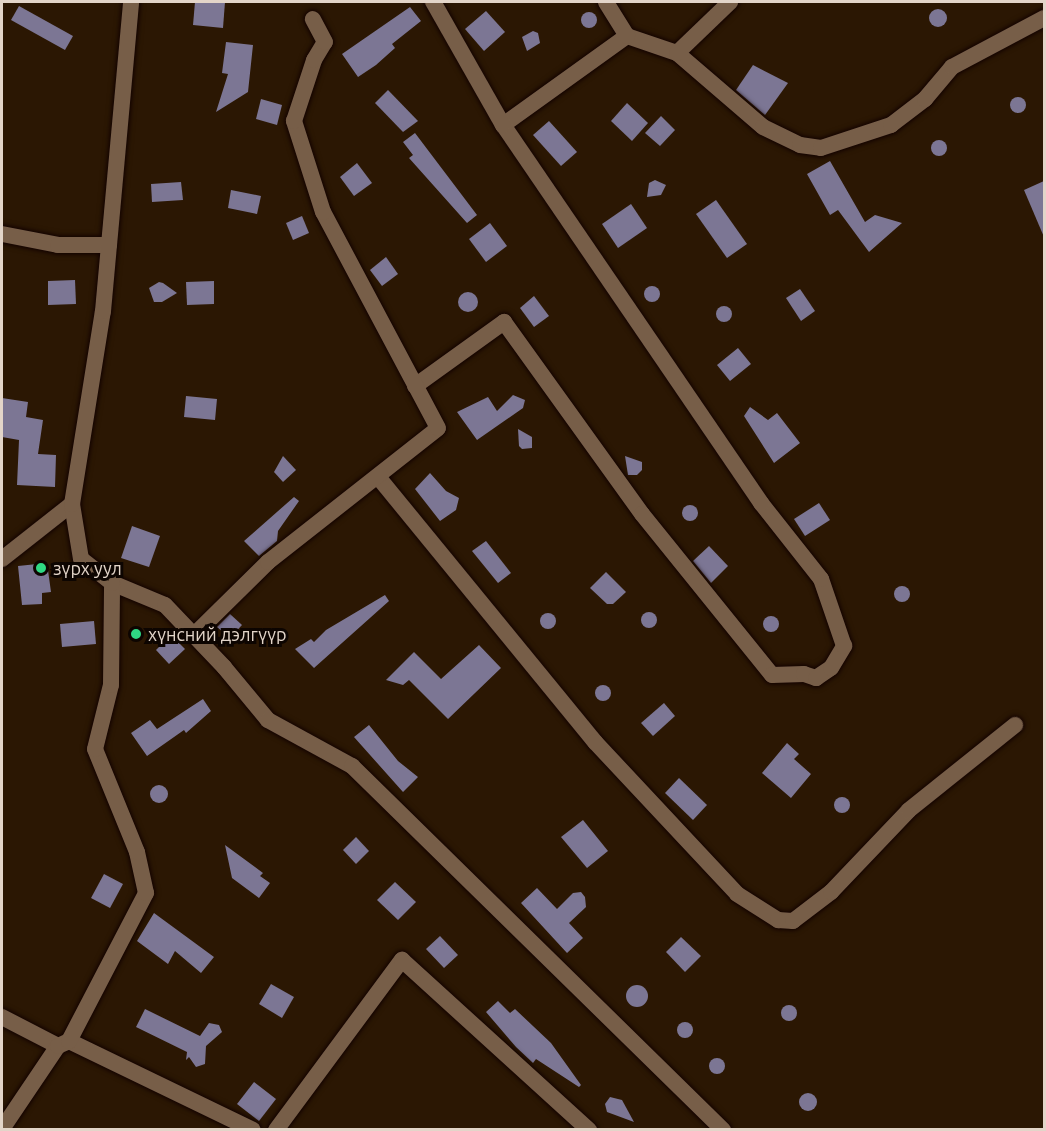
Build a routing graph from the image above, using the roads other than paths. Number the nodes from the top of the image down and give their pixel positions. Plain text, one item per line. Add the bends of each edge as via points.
1 (131, 2) edge
2 (433, 2) edge
3 (606, 2) edge
4 (730, 2) edge
5 (1044, 18) edge
6 (313, 20) dead end
7 (627, 36) junction
8 (677, 53) junction
9 (503, 125) junction
10 (2, 234) edge
11 (109, 245) junction
12 (415, 386) junction
13 (379, 478) junction
14 (72, 504) junction
15 (2, 559) edge
16 (112, 583) junction
17 (194, 635) junction
18 (1014, 725) dead end
19 (2, 1017) edge
20 (63, 1043) junction
21 (2, 1129) edge
22 (254, 1130) edge
23 (276, 1130) edge
24 (589, 1130) edge
25 (723, 1130) edge

1 - 11 street
2 - 9 street
3 - 7 street
4 - 8 street
5 - 8 street via 952,67 925,99 891,125 821,148 800,145 763,127
6 - 12 street via 325,42 314,60 294,121 323,212
7 - 8 street
7 - 9 street
9 - 12 street via 761,503 821,579 844,646 831,668 816,678 804,674 772,675 642,514 504,322
10 - 11 street via 58,245
11 - 14 street via 103,311
12 - 13 street via 438,428
13 - 17 street via 268,562
13 - 18 street via 595,742 737,894 778,920 793,921 831,892 909,810
14 - 15 street
14 - 16 street via 81,559
16 - 17 street via 165,605
16 - 20 street via 111,685 95,748 137,852 146,893
17 - 25 street via 268,720 352,766
19 - 20 street
20 - 21 street
20 - 22 street
23 - 24 street via 402,960

